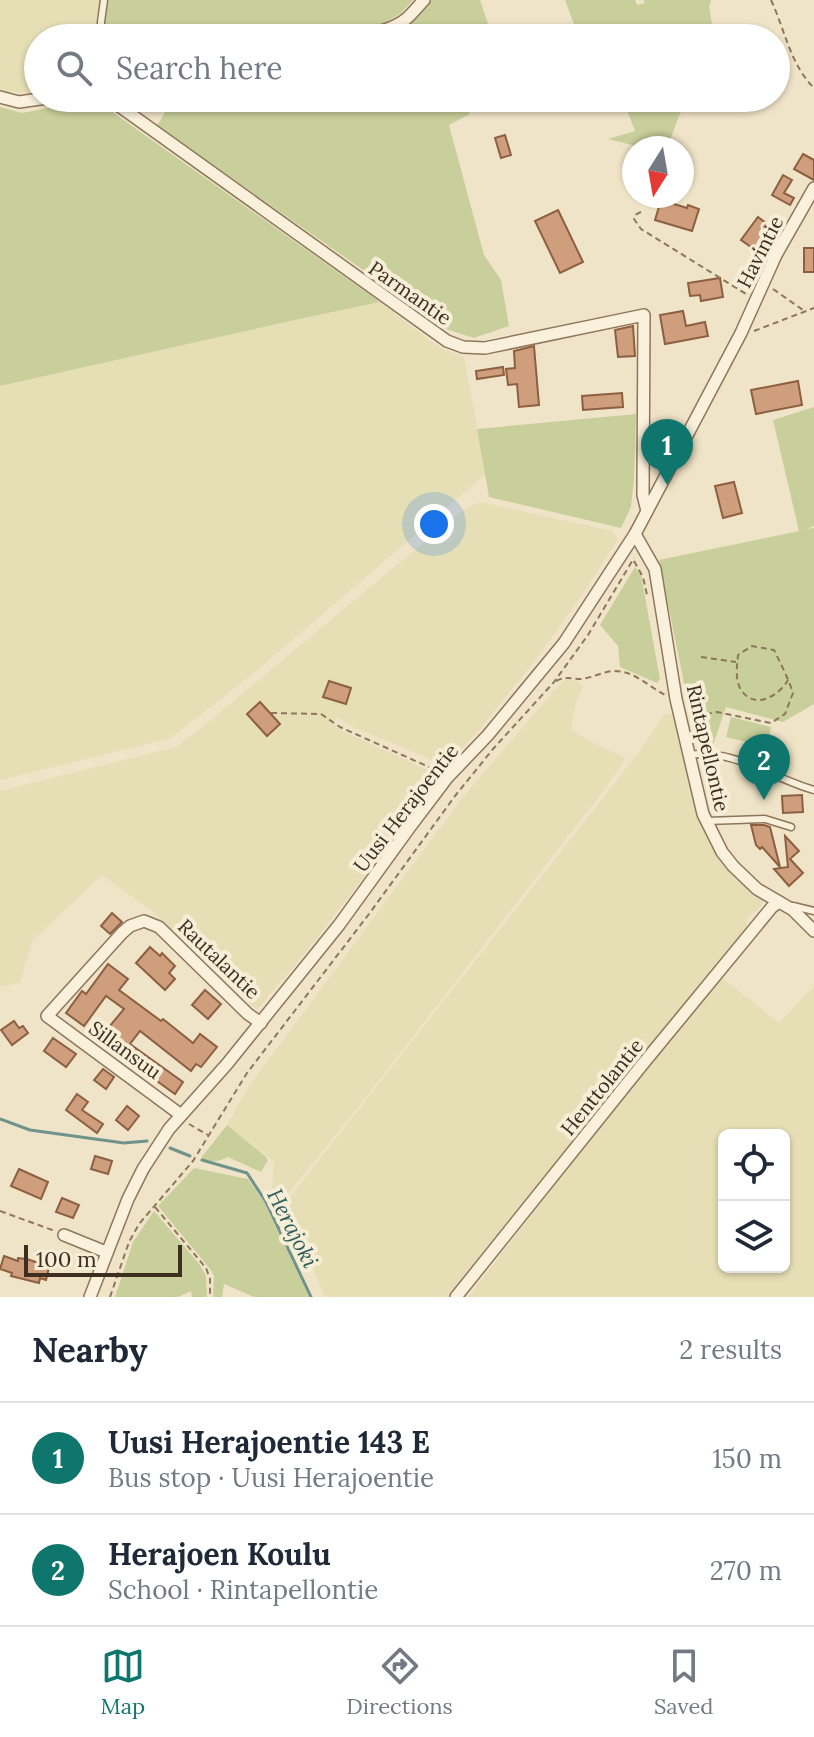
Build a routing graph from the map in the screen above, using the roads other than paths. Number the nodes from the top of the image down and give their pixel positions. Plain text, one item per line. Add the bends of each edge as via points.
1 (104, 0) edge
2 (424, 0) edge
3 (101, 24) edge
4 (399, 24) edge
5 (0, 97) edge
6 (24, 101) edge
7 (128, 112) edge
8 (814, 188) edge
9 (741, 333) joint
10 (647, 511) junction
11 (638, 538) junction
12 (689, 755) junction
13 (814, 790) edge
14 (706, 821) junction
15 (791, 827) dead end
16 (782, 903) junction
17 (814, 911) edge
18 (814, 931) edge
19 (47, 1016) joint
20 (261, 1023) junction
21 (181, 1115) junction
22 (64, 1235) road end
23 (106, 1252) junction
24 (90, 1297) edge
25 (456, 1297) edge

1 - 3 lane
2 - 4 street
5 - 6 street
7 - 10 street, Parmantie via 447,341 485,348 644,315
8 - 9 street, Havintie
9 - 10 street, Uusi Herajoentie
10 - 11 street, Uusi Herajoentie
11 - 12 street, Rintapellontie via 655,569
11 - 20 street, Uusi Herajoentie via 564,643 447,778
12 - 13 lane via 724,757
12 - 14 street, Rintapellontie
14 - 15 lane via 765,819
14 - 16 street, Rintapellontie via 733,866
16 - 17 lane
16 - 18 street, Rintapellontie
16 - 25 street, Henttolantie via 772,907
19 - 20 street, Rautalantie via 122,933 144,921 159,927
19 - 21 street, Sillansuu
20 - 21 street, Uusi Herajoentie
21 - 23 street, Uusi Herajoentie via 143,1169
22 - 23 street
23 - 24 street, Uusi Herajoentie

